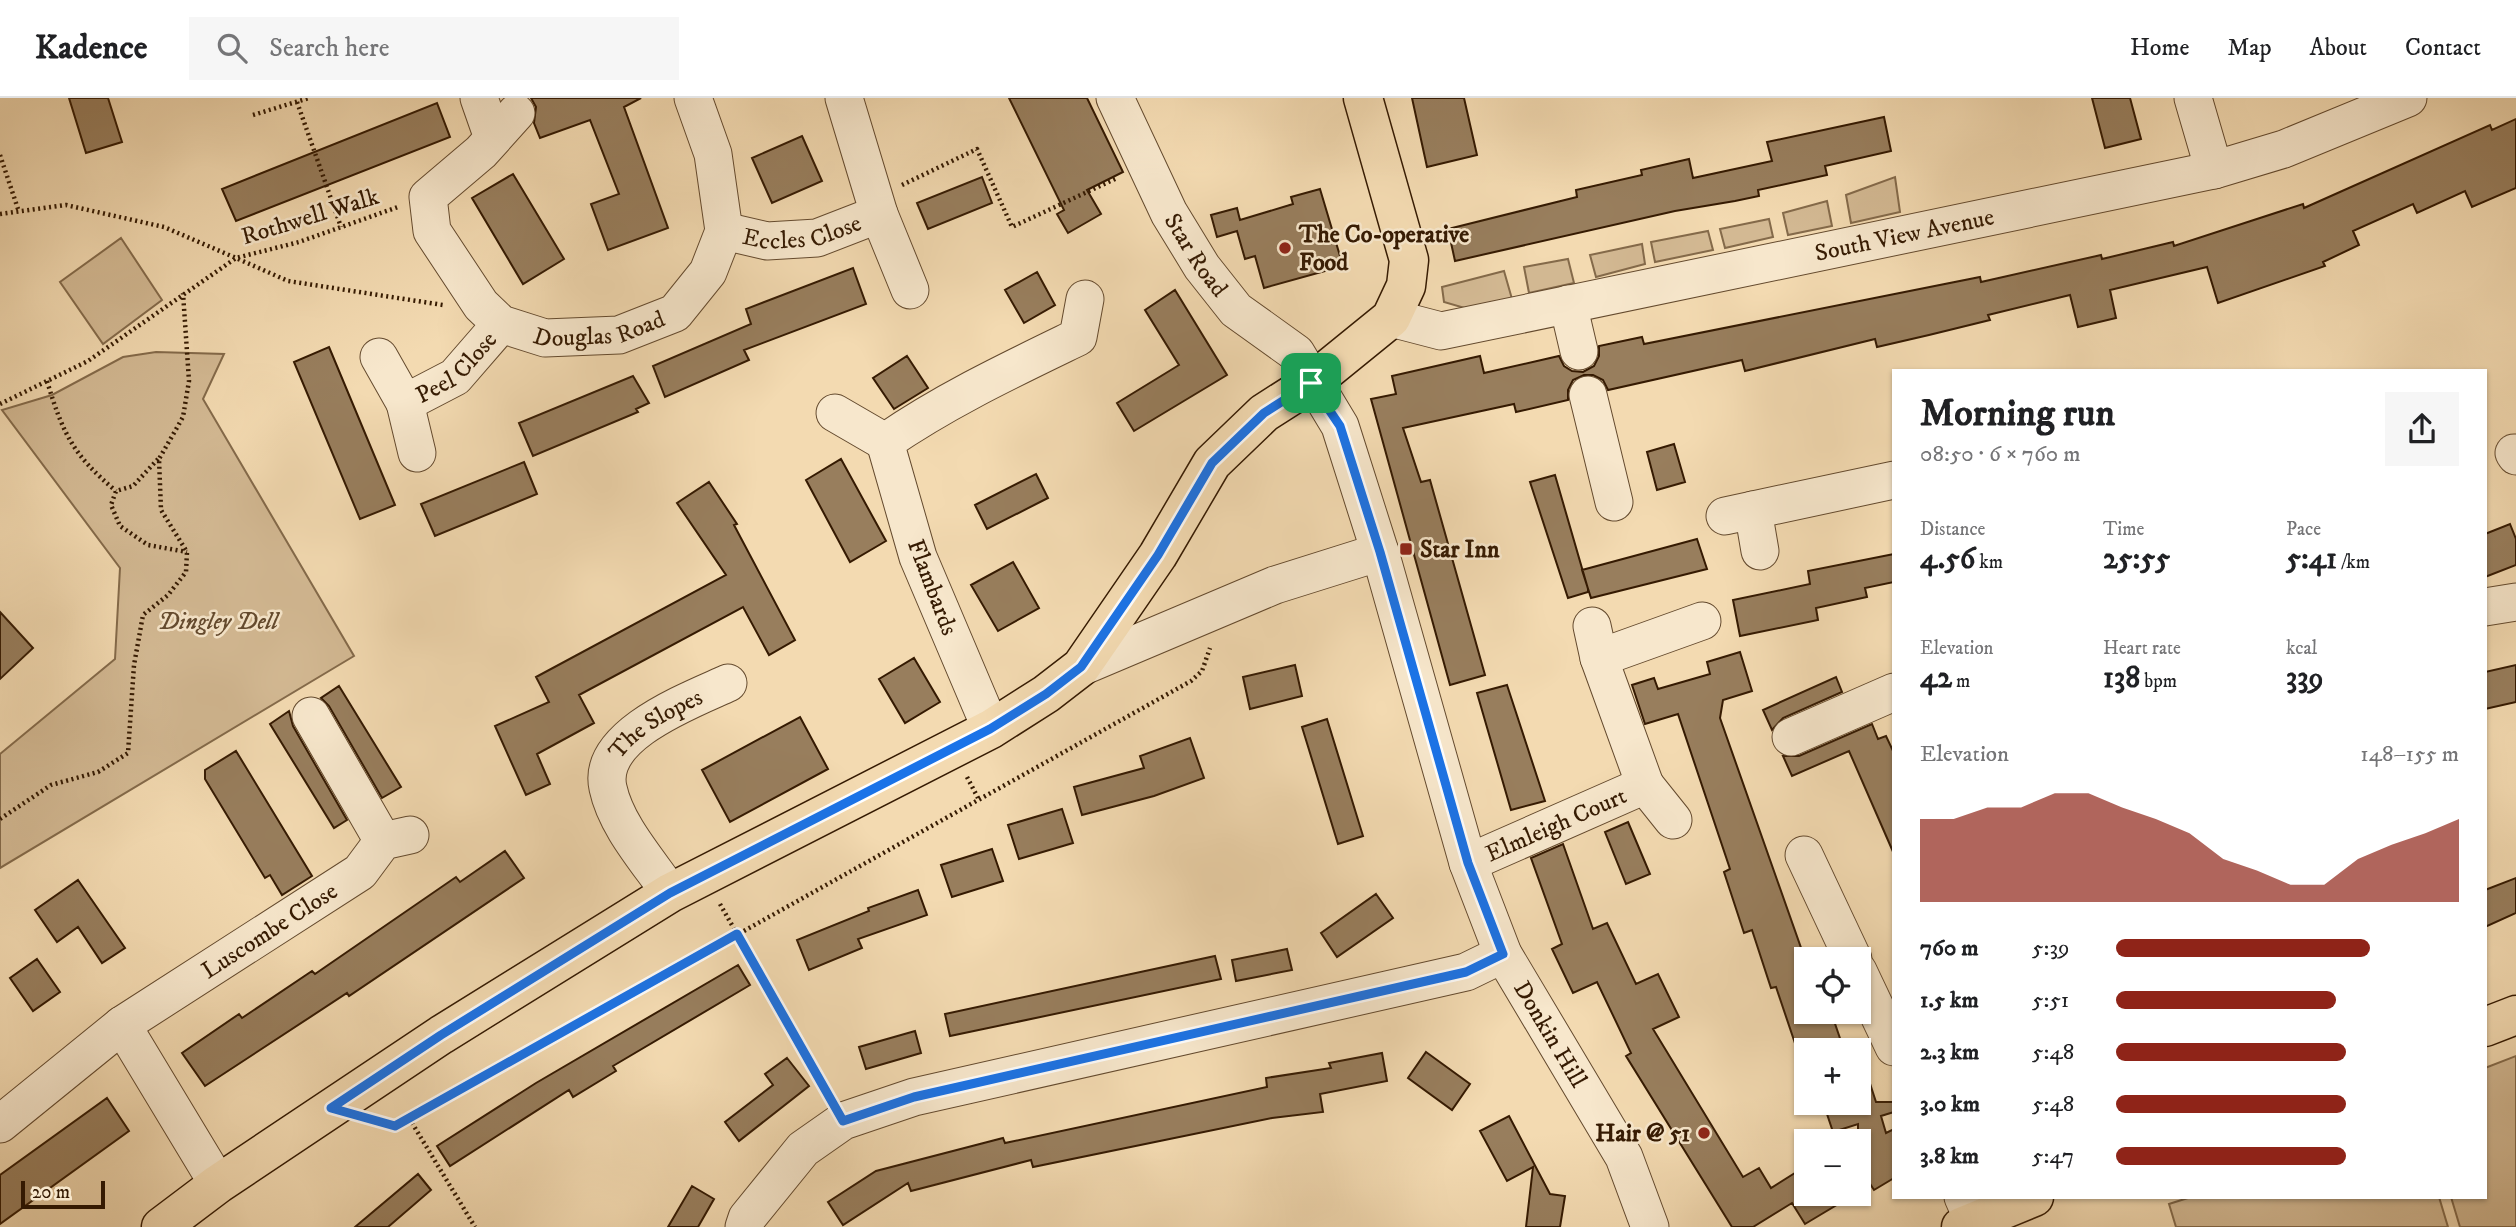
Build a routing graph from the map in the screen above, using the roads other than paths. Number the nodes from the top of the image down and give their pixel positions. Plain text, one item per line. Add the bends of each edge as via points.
1 (479, 98) edge
2 (693, 98) edge
3 (844, 98) edge
4 (1115, 98) edge
5 (1363, 98) edge
6 (2193, 98) edge
7 (2408, 98) edge
8 (2214, 170) junction
9 (877, 205) junction
10 (724, 231) junction
11 (909, 290) dead end
12 (1085, 299) dead end
13 (1568, 304) junction
14 (491, 314) junction
15 (1391, 318) junction
16 (1579, 351) dead end
17 (379, 357) dead end
18 (1311, 383) junction
19 (1588, 395) dead end
20 (405, 403) junction
21 (835, 413) dead end
22 (885, 442) junction
23 (417, 453) dead end
24 (1892, 480) edge
25 (1614, 502) dead end
26 (1760, 551) dead end
27 (1380, 552) junction
28 (2516, 602) edge
29 (2487, 607) edge
30 (1702, 621) dead end
31 (1081, 667) junction
32 (728, 683) dead end
33 (1892, 693) edge
34 (311, 716) dead end
35 (990, 729) junction
36 (1791, 737) dead end
37 (1645, 785) junction
38 (1673, 820) dead end
39 (1804, 855) dead end
40 (1468, 863) junction
41 (670, 893) junction
42 (1847, 947) edge
43 (1503, 954) junction
44 (1871, 998) edge
45 (2516, 1015) edge
46 (122, 1025) junction
47 (2487, 1026) edge
48 (1892, 1043) edge
49 (0, 1124) edge
50 (218, 1184) junction
51 (2026, 1199) edge
52 (1966, 1215) edge
53 (161, 1227) edge
54 (744, 1227) edge
55 (1650, 1227) edge

1 - 14 street via 497,135 428,197 432,231
2 - 10 street, Douglas Road via 713,154
3 - 9 street, Eccles Close
4 - 18 street, Star Road via 1169,213 1202,267 1236,310 1296,353
5 - 15 main road via 1409,260 1406,286
6 - 8 street
7 - 8 street, South View Avenue via 2284,149
8 - 13 street, South View Avenue
9 - 10 street, Eccles Close via 817,238 766,241
9 - 11 street, Eccles Close
10 - 14 street, Douglas Road via 708,272 676,313 619,335 545,338
12 - 22 street via 1092,336 970,390
13 - 15 street, South View Avenue via 1441,331
13 - 16 street
14 - 20 street, Peel Close via 455,377
15 - 18 main road
17 - 20 street, Peel Close
18 - 27 street, Donkin Hill via 1340,426
18 - 31 main road via 1264,413 1212,463 1158,555
19 - 25 street
20 - 23 street, Peel Close
21 - 22 street
22 - 35 street, Flambards via 918,557
24 - 26 street via 1739,513
27 - 31 street via 1275,585
27 - 40 street, Donkin Hill
28 - 29 street
30 - 37 street, Elmleigh Court via 1596,642
31 - 35 main road
32 - 41 street, The Slopes via 666,710 632,735 611,758 607,785 614,806
33 - 36 street
34 - 46 street, Luscombe Close via 396,838 360,872
35 - 41 main road
37 - 38 street, Elmleigh Court
37 - 40 street, Elmleigh Court
39 - 42 street
40 - 43 street, Donkin Hill
41 - 50 main road via 441,1035
43 - 54 street via 1466,972 914,1097 843,1121 803,1149
43 - 55 street, Donkin Hill via 1624,1157
44 - 48 street
45 - 47 main road
46 - 49 street, Luscombe Close
46 - 50 street
50 - 53 main road
51 - 52 main road

